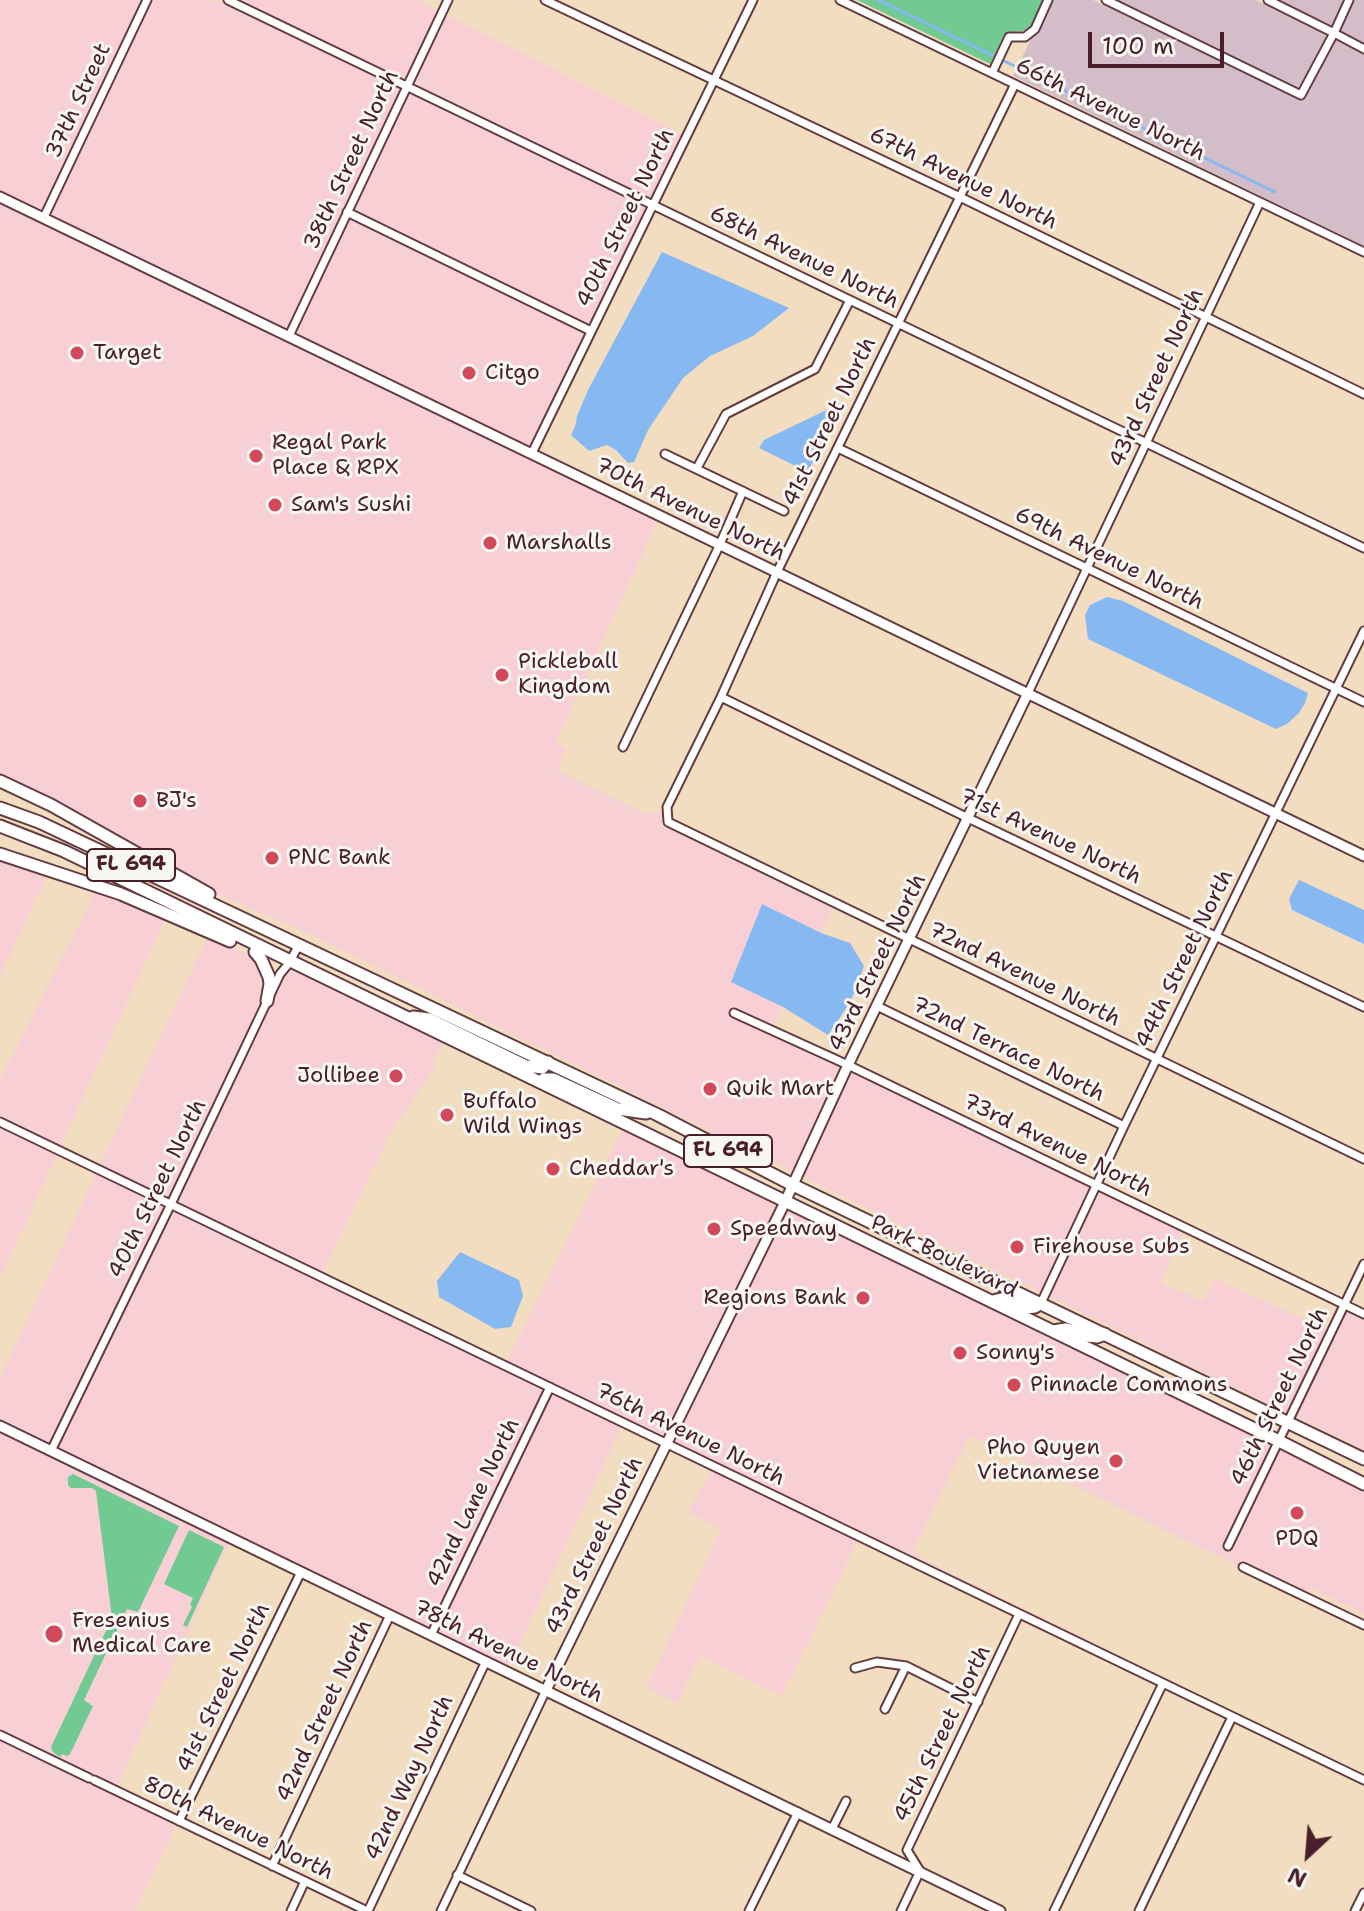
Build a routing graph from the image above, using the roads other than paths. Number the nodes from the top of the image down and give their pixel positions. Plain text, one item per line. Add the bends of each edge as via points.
1 (147, 0) edge
2 (228, 0) edge
3 (448, 0) edge
4 (545, 0) edge
5 (753, 0) edge
6 (840, 0) edge
7 (1048, 0) edge
8 (1106, 0) edge
9 (1268, 0) edge
10 (1349, 0) edge
11 (1334, 33) junction
12 (1364, 49) edge
13 (992, 73) junction
14 (714, 80) junction
15 (1015, 84) junction
16 (407, 86) junction
17 (0, 197) edge
18 (960, 197) junction
19 (1260, 202) junction
20 (652, 204) junction
21 (347, 212) junction
22 (44, 217) junction
23 (1364, 252) edge
24 (850, 300) junction
25 (1205, 317) junction
26 (899, 323) junction
27 (591, 331) junction
28 (289, 336) junction
29 (1364, 394) edge
30 (1146, 443) junction
31 (838, 448) junction
32 (532, 453) junction
33 (665, 454) dead end
34 (697, 468) junction
35 (743, 491) junction
36 (784, 511) dead end
37 (720, 544) junction
38 (1364, 548) edge
39 (1088, 568) junction
40 (777, 572) junction
41 (1364, 631) edge
42 (1337, 689) junction
43 (1028, 693) junction
44 (721, 697) junction
45 (1364, 702) edge
46 (623, 747) dead end
47 (0, 781) edge
48 (0, 808) edge
49 (1276, 813) junction
50 (968, 818) junction
51 (668, 822) joint
52 (0, 826) edge
53 (0, 854) edge
54 (1364, 856) edge
55 (260, 925) junction
56 (1217, 936) junction
57 (909, 939) junction
58 (299, 944) junction
59 (255, 952) junction
60 (290, 962) junction
61 (267, 1001) junction
62 (877, 1006) junction
63 (1364, 1007) edge
64 (734, 1013) dead end
65 (401, 1015) junction
66 (1157, 1059) junction
67 (548, 1062) junction
68 (848, 1065) junction
69 (542, 1083) junction
70 (658, 1115) junction
71 (0, 1122) edge
72 (1124, 1126) junction
73 (1364, 1159) edge
74 (793, 1185) junction
75 (1096, 1185) junction
76 (785, 1202) junction
77 (171, 1204) junction
78 (1364, 1264) edge
79 (990, 1301) junction
80 (1041, 1303) junction
81 (1344, 1305) junction
82 (1364, 1314) edge
83 (1053, 1331) junction
84 (1106, 1334) junction
85 (550, 1387) junction
86 (1288, 1422) junction
87 (0, 1426) edge
88 (1279, 1441) junction
89 (665, 1443) junction
90 (51, 1451) junction
91 (1364, 1459) edge
92 (1364, 1484) edge
93 (1228, 1546) dead end
94 (1243, 1567) dead end
95 (301, 1572) junction
96 (1019, 1614) junction
97 (390, 1615) junction
98 (1364, 1625) edge
99 (431, 1635) junction
100 (486, 1661) junction
101 (906, 1666) junction
102 (855, 1668) dead end
103 (1163, 1683) junction
104 (546, 1690) junction
105 (978, 1702) junction
106 (885, 1709) dead end
107 (1232, 1717) junction
108 (0, 1735) edge
109 (1364, 1780) edge
110 (846, 1801) dead end
111 (798, 1812) junction
112 (179, 1821) junction
113 (832, 1829) junction
114 (272, 1866) junction
115 (920, 1871) junction
116 (457, 1875) junction
117 (305, 1881) junction
118 (1364, 1893) edge
119 (291, 1911) edge
120 (367, 1911) edge
121 (441, 1911) edge
122 (531, 1911) edge
123 (749, 1911) edge
124 (901, 1911) edge
125 (1000, 1911) edge
126 (1054, 1911) edge
127 (1139, 1911) edge
128 (1355, 1911) edge

1 - 22 street, 37th Street
2 - 16 street, 68th Avenue North
3 - 16 street, 38th Street North
4 - 14 street, 67th Avenue North
5 - 14 street, 40th Street North
6 - 13 street, 66th Avenue North
7 - 13 street via 1035,29 1025,37 1009,37
8 - 11 street via 1301,95
9 - 11 street
10 - 11 street
11 - 12 street
13 - 15 street, 66th Avenue North
14 - 18 street, 67th Avenue North
14 - 20 street, 40th Street North
15 - 18 street, 41st Street North
15 - 19 street, 66th Avenue North
16 - 20 street, 68th Avenue North
16 - 21 street, 38th Street North
17 - 22 street, 70th Avenue North
18 - 25 street, 67th Avenue North
18 - 26 street, 41st Street North
19 - 23 street, 66th Avenue North
19 - 25 street, 43rd Street North
20 - 24 street, 68th Avenue North
20 - 27 street, 40th Street North
21 - 27 street
21 - 28 street, 38th Street North
22 - 28 street, 70th Avenue North
24 - 26 street, 68th Avenue North
24 - 34 street via 815,369 726,414
25 - 29 street, 67th Avenue North
25 - 30 street, 43rd Street North
26 - 30 street, 68th Avenue North
26 - 31 street, 41st Street North
27 - 32 street, 40th Street North
28 - 32 street, 70th Avenue North
30 - 38 street, 68th Avenue North
30 - 39 street, 43rd Street North
31 - 39 street, 69th Avenue North
31 - 40 street, 41st Street North
32 - 37 street, 70th Avenue North
33 - 34 street
34 - 35 street
35 - 36 street
35 - 37 street
37 - 40 street, 70th Avenue North
37 - 46 street
39 - 42 street, 69th Avenue North
39 - 43 street, 43rd Street North
40 - 43 street, 70th Avenue North
40 - 44 street, 41st Street North
41 - 42 street, 44th Street North
42 - 45 street, 69th Avenue North
42 - 49 street, 44th Street North
43 - 49 street, 70th Avenue North
43 - 50 street, 43rd Street North
44 - 50 street, 71st Avenue North
44 - 51 street, 41st Street North via 667,807
47 - 55 main road
48 - 55 main road, FL 694
49 - 54 street, 70th Avenue North
49 - 56 street, 44th Street North
50 - 56 street, 71st Avenue North
50 - 57 street, 43rd Street North
51 - 57 street, 72nd Avenue North
52 - 60 main road, FL 694 via 64,851
53 - 59 main road via 121,894
55 - 58 main road, FL 694
56 - 63 street, 71st Avenue North
56 - 66 street, 44th Street North
57 - 62 street, 43rd Street North
57 - 66 street, 72nd Avenue North
58 - 60 street, 40th Street North
58 - 67 main road, Park Boulevard / FL 694
59 - 60 main road
59 - 61 main road via 269,977
60 - 61 street, 40th Street North
60 - 65 main road, Park Boulevard / FL 694
61 - 77 street, 40th Street North
62 - 68 street, 43rd Street North
62 - 72 street, 72nd Terrace North
64 - 68 street, 73rd Avenue North
65 - 67 main road via 429,1019 526,1066 542,1068
65 - 69 main road, Park Boulevard / FL 694
66 - 72 street, 44th Street North
66 - 73 street, 72nd Avenue North
67 - 70 main road, Park Boulevard / FL 694
68 - 74 street, 43rd Street North
68 - 75 street, 73rd Avenue North
69 - 70 main road via 553,1079 618,1109
69 - 76 main road, Park Boulevard / FL 694
70 - 74 main road, Park Boulevard / FL 694
71 - 77 street, 76th Avenue North
72 - 75 street, 44th Street North
74 - 76 street, 43rd Street North
74 - 80 main road, Park Boulevard / FL 694
75 - 80 street, 44th Street North
75 - 81 street, 73rd Avenue North
76 - 79 main road, Park Boulevard / FL 694
76 - 89 street, 43rd Street North
77 - 85 street, 76th Avenue North
77 - 90 street, 40th Street North
78 - 81 street, 46th Street North
79 - 80 main road via 1001,1299 1026,1308
79 - 83 main road, Park Boulevard / FL 694
80 - 84 main road, Park Boulevard / FL 694
81 - 82 street, 73rd Avenue North
81 - 86 street, 46th Street North
83 - 84 main road
83 - 88 main road, Park Boulevard / FL 694
84 - 86 main road, Park Boulevard / FL 694
85 - 89 street, 76th Avenue North
85 - 99 street, 42nd Lane North
86 - 88 street, 46th Street North
86 - 91 main road, Park Boulevard / FL 694
87 - 90 street, 78th Avenue North
88 - 92 main road, Park Boulevard / FL 694
88 - 93 street, 46th Street North
89 - 96 street, 76th Avenue North
89 - 104 street, 43rd Street North
90 - 95 street, 78th Avenue North
94 - 98 street
95 - 97 street, 78th Avenue North
95 - 112 street, 41st Street North
96 - 103 street, 76th Avenue North
96 - 105 street, 45th Street North
97 - 99 street, 78th Avenue North
97 - 114 street, 42nd Street North
99 - 100 street, 78th Avenue North
100 - 104 street, 78th Avenue North
100 - 120 street, 42nd Way North
101 - 102 street via 877,1662
101 - 105 street
101 - 106 street
103 - 107 street, 76th Avenue North
103 - 126 street
104 - 111 street, 78th Avenue North
104 - 116 street, 43rd Street North
105 - 115 street, 45th Street North via 907,1850
107 - 109 street, 76th Avenue North
107 - 127 street
108 - 112 street, 80th Avenue North
110 - 113 street
111 - 113 street, 78th Avenue North
111 - 123 street
112 - 114 street, 80th Avenue North
113 - 115 street, 78th Avenue North
114 - 117 street, 80th Avenue North
115 - 124 street
115 - 125 street, 78th Avenue North
116 - 121 street, 43rd Street North
116 - 122 street
117 - 119 street
117 - 120 street, 80th Avenue North
118 - 128 street

